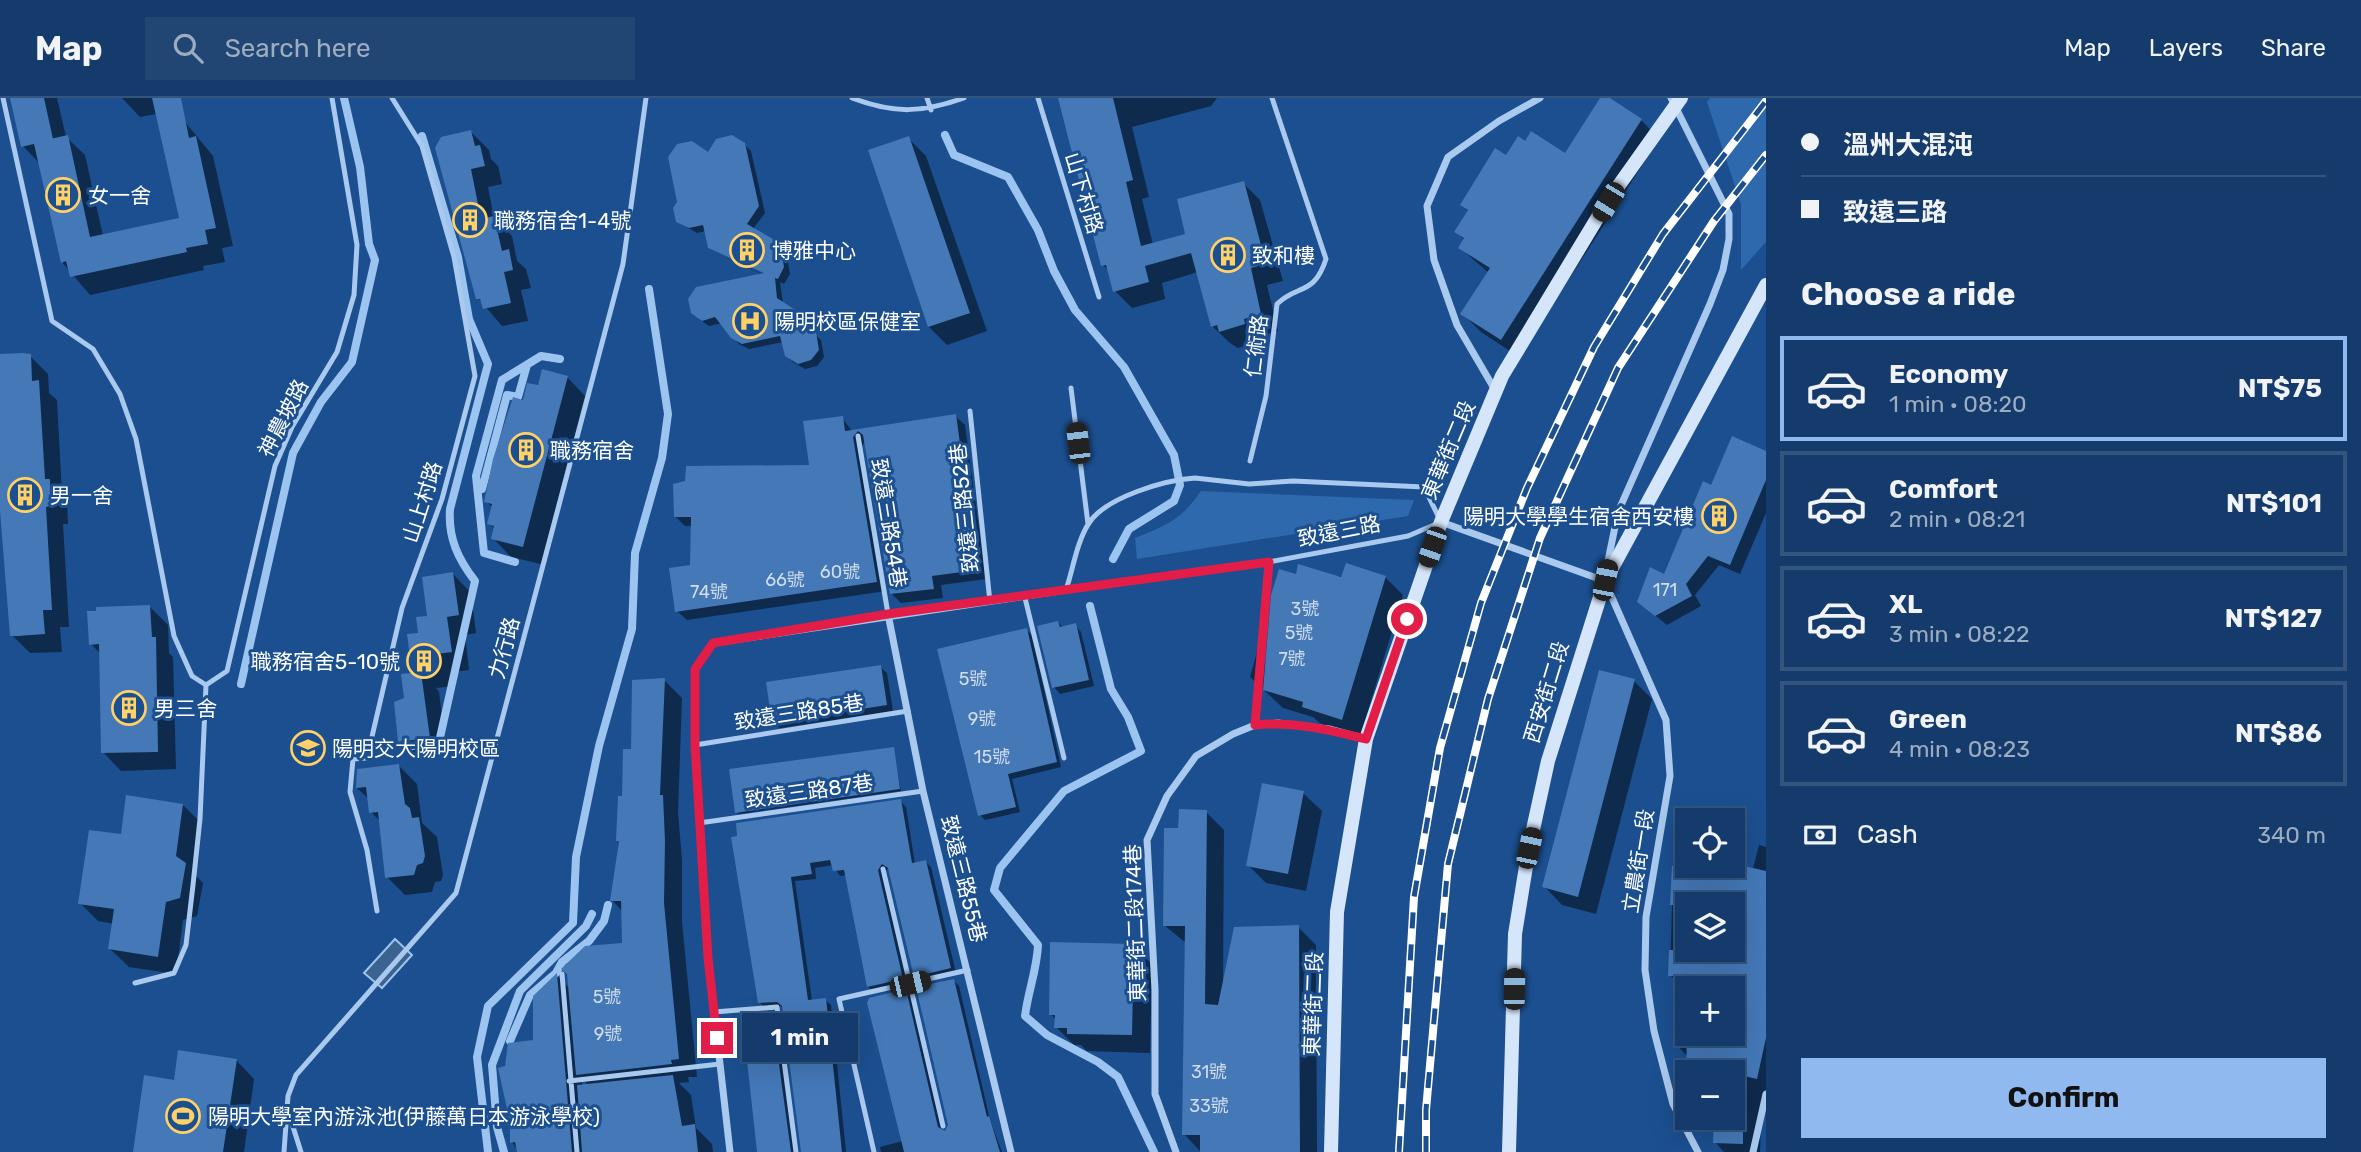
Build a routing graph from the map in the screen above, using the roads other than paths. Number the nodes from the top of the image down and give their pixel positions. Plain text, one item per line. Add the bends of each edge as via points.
1 (4, 98) edge
2 (332, 98) edge
3 (392, 98) edge
4 (646, 98) edge
5 (852, 98) edge
6 (928, 98) edge
7 (964, 98) edge
8 (1038, 98) edge
9 (1272, 98) edge
10 (1540, 98) edge
11 (1676, 100) edge
12 (931, 110) junction
13 (1766, 285) edge
14 (1099, 297) dead end
15 (1071, 388) dead end
16 (1496, 391) junction
17 (970, 411) dead end
18 (858, 436) dead end
19 (1250, 461) dead end
20 (1441, 522) junction
21 (1088, 524) junction
22 (1269, 562) junction
23 (1605, 580) junction
24 (1066, 590) junction
25 (1025, 598) junction
26 (990, 602) junction
27 (888, 614) junction
28 (206, 685) junction
29 (908, 711) junction
30 (1255, 725) junction
31 (1366, 739) junction
32 (695, 745) junction
33 (1064, 758) dead end
34 (923, 791) junction
35 (699, 823) junction
36 (883, 869) dead end
37 (377, 911) dead end
38 (968, 970) junction
39 (562, 974) dead end
40 (135, 984) dead end
41 (910, 984) junction
42 (714, 1012) junction
43 (720, 1064) junction
44 (569, 1081) junction
45 (1766, 1094) edge
46 (287, 1108) junction
47 (943, 1126) dead end
48 (284, 1152) edge
49 (302, 1152) edge
50 (577, 1152) edge
51 (730, 1152) edge
52 (796, 1152) edge
53 (874, 1152) edge
54 (1011, 1152) edge
55 (1176, 1152) edge
56 (1331, 1152) edge
57 (1509, 1152) edge
58 (1698, 1152) edge
59 (1752, 1152) edge

1 - 28 lane via 52,321 85,341 100,357 129,416 155,528 171,626 188,668
2 - 28 lane, 神農坡路 via 358,253 350,315 333,359 278,459 227,671
3 - 37 lane, 山上村路 via 422,146 454,257 475,376 442,499 402,608 367,758 352,759 350,792 368,850
4 - 46 lane, 力行路 via 623,264 456,893 307,1060 296,1075
5 - 12 lane via 876,106
6 - 12 lane
7 - 12 lane
8 - 14 lane, 山下村路
9 - 19 lane, 仁術路 via 1326,258 1318,279 1278,304 1266,396
10 - 16 street via 1448,157 1427,206 1434,260 1457,325
11 - 16 street, 東華街二段 via 1608,202
11 - 23 street via 1729,214 1729,239 1710,304 1618,512
13 - 23 street, 西安街二段
15 - 21 lane
16 - 20 street, 東華街二段
17 - 26 lane, 致遠三路52巷
18 - 27 lane, 致遠三路54巷
20 - 21 lane via 1424,487 1293,481 1248,484 1195,478 1169,479 1102,507
20 - 22 lane, 致遠三路 via 1408,536
20 - 23 street
20 - 31 street, 東華街二段
21 - 24 lane
22 - 24 lane, 致遠三路
22 - 30 lane
23 - 57 street, 西安街二段 via 1548,761 1529,848 1515,934
23 - 58 street, 立農街一段 via 1666,720 1670,776 1646,916 1645,970 1654,1031 1674,1104
24 - 25 street
25 - 26 street
25 - 33 lane
26 - 27 street
27 - 29 street, 致遠三路55巷
27 - 32 street via 713,643 695,669
28 - 40 lane via 200,819 186,945 174,973
29 - 32 lane, 致遠三路85巷
29 - 34 street, 致遠三路55巷
30 - 31 street, 東華街二段174巷 via 1329,729
30 - 55 street, 東華街二段174巷 via 1196,756 1167,796 1147,840 1155,1094
31 - 56 street, 東華街二段 via 1337,912
32 - 35 street
34 - 35 lane, 致遠三路87巷
34 - 38 street, 致遠三路55巷
35 - 42 street
36 - 41 lane
38 - 41 lane
38 - 54 street, 致遠三路55巷
39 - 44 lane
41 - 47 lane
41 - 53 lane via 839,999
42 - 43 street
42 - 52 lane via 777,1007
43 - 44 lane
43 - 51 street
44 - 50 lane
45 - 59 street
46 - 48 lane, 力行路
46 - 49 lane

